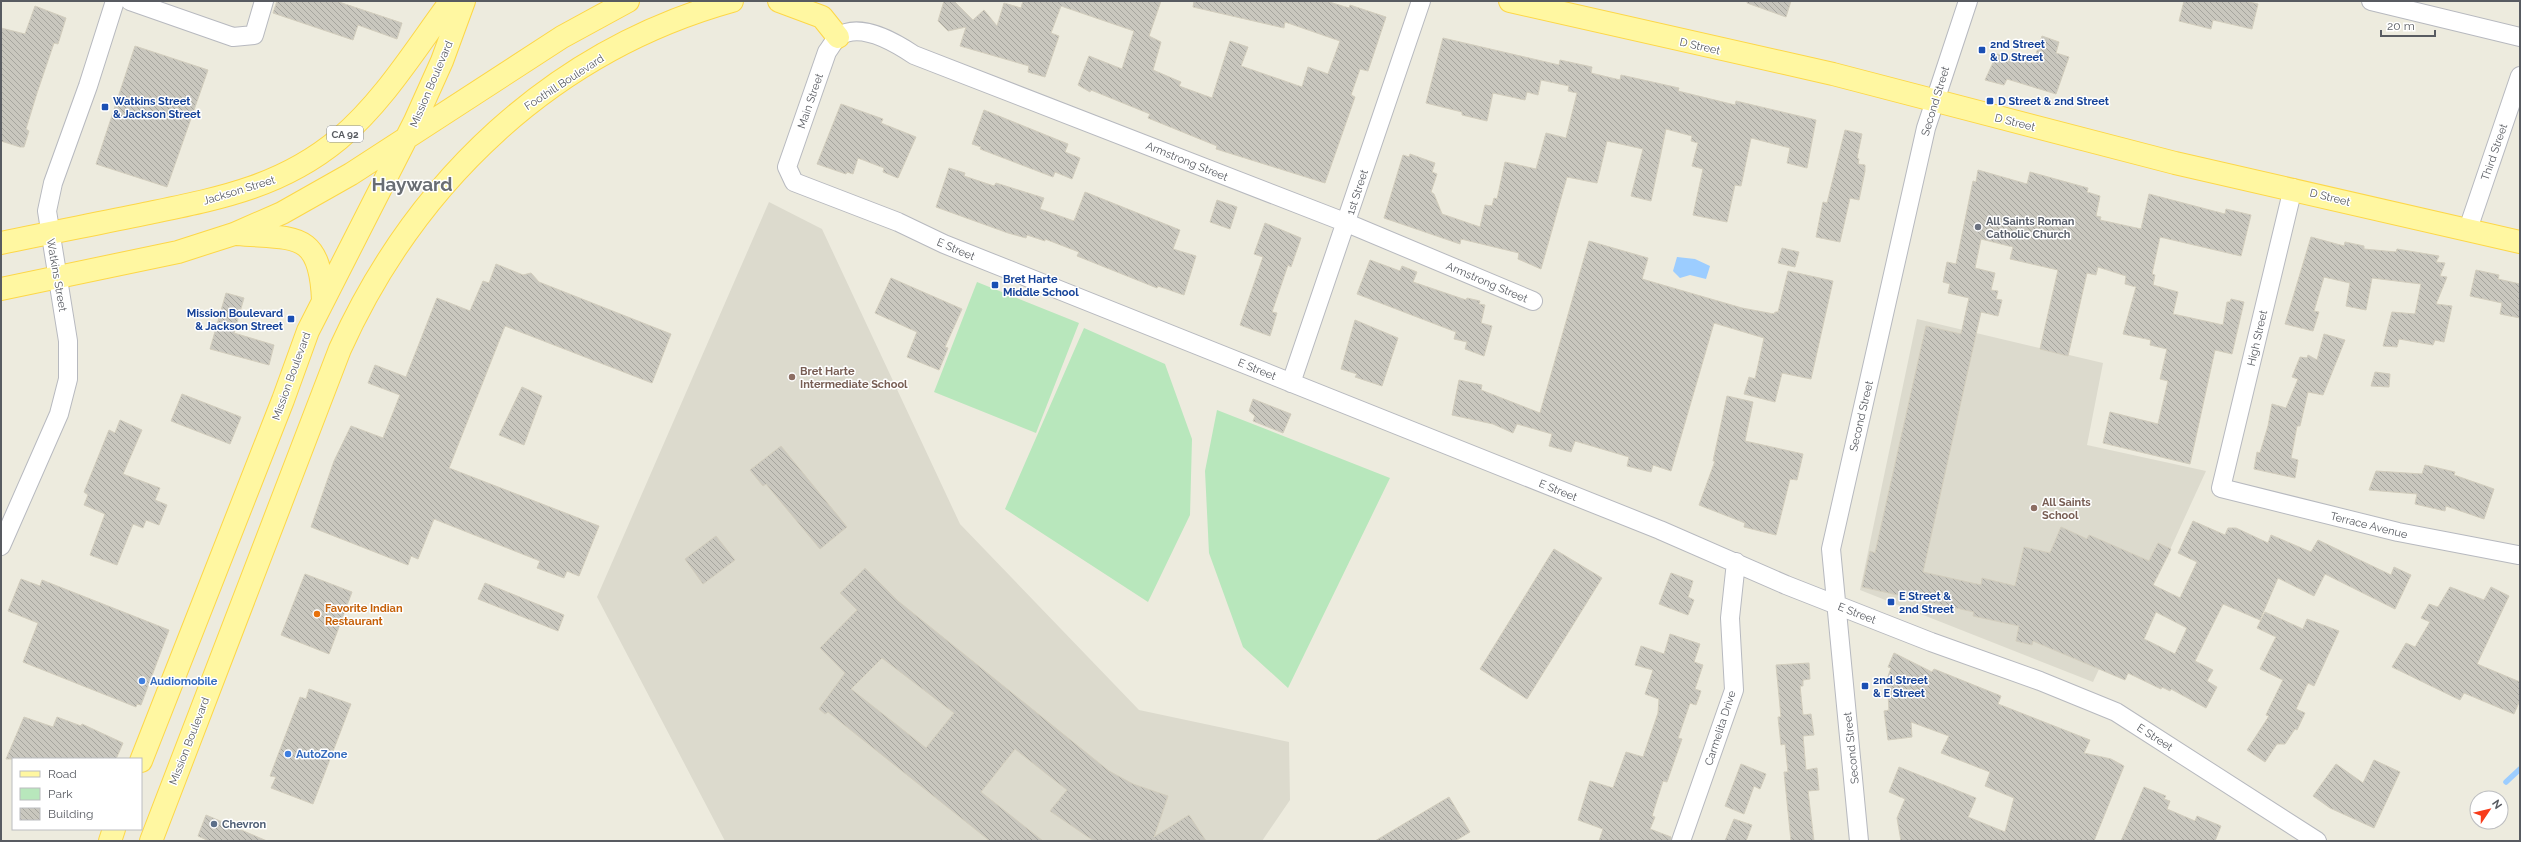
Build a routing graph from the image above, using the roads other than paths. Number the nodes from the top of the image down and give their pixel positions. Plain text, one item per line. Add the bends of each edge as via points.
1 (115, 1) edge
2 (130, 1) edge
3 (264, 1) edge
4 (451, 1) edge
5 (464, 1) edge
6 (628, 1) edge
7 (732, 1) edge
8 (779, 1) edge
9 (1421, 1) edge
10 (1510, 1) edge
11 (1968, 1) edge
12 (2371, 1) edge
13 (838, 37) junction
14 (2520, 37) edge
15 (2520, 76) edge
16 (1934, 100) junction
17 (407, 138) junction
18 (787, 167) joint
19 (2293, 188) junction
20 (425, 206) joint
21 (1347, 223) junction
22 (2468, 229) junction
23 (49, 233) junction
24 (234, 234) junction
25 (2520, 242) edge
26 (1, 243) edge
27 (59, 277) junction
28 (1, 289) edge
29 (324, 300) junction
30 (1533, 301) dead end
31 (1291, 383) junction
32 (2221, 488) joint
33 (1, 546) edge
34 (2518, 555) dead end
35 (1736, 562) junction
36 (1835, 604) junction
37 (142, 758) edge
38 (114, 830) edge
39 (110, 841) edge
40 (151, 841) edge
41 (1681, 841) edge
42 (1859, 841) edge
43 (2317, 841) edge

1 - 23 street, Watkins Street via 53,183 47,211
2 - 3 street via 233,38 254,35
4 - 23 main road, Jackson Street / CA 92 via 360,119 329,146 286,175 220,198
5 - 17 main road, Mission Boulevard via 439,68
6 - 17 main road via 562,37
7 - 20 main road, Foothill Boulevard via 656,28 570,75 494,133
8 - 13 main road via 822,17
9 - 21 street, 1st Street
10 - 16 main road, D Street via 1833,74
11 - 16 street, Second Street
12 - 14 street
13 - 18 street, Main Street via 827,52
13 - 21 street, Armstrong Street via 858,32 878,36 914,55
15 - 22 street, Third Street
16 - 19 main road, D Street via 2175,163
16 - 36 street, Second Street via 1831,549
17 - 24 main road via 324,191
17 - 29 main road, Mission Boulevard
18 - 31 street, E Street via 794,182 811,190 885,217 944,244
19 - 22 main road, D Street
19 - 32 street, High Street
20 - 40 main road, Mission Boulevard via 381,269 340,349
21 - 30 street, Armstrong Street
21 - 31 street, 1st Street
22 - 25 main road, D Street
23 - 26 main road, Jackson Street / CA 92
23 - 27 street, Watkins Street
24 - 27 main road via 178,252
24 - 29 main road via 295,239 304,243 314,254 320,267
27 - 28 main road
27 - 33 street, Watkins Street via 68,341 68,379 59,414
29 - 37 main road, Mission Boulevard via 302,344
31 - 35 street, E Street
32 - 34 street, Terrace Avenue via 2398,532
35 - 36 street, E Street
35 - 41 street, Carmelita Drive via 1730,618 1734,690
36 - 42 street, Second Street
36 - 43 street, E Street via 2116,712
38 - 39 main road

